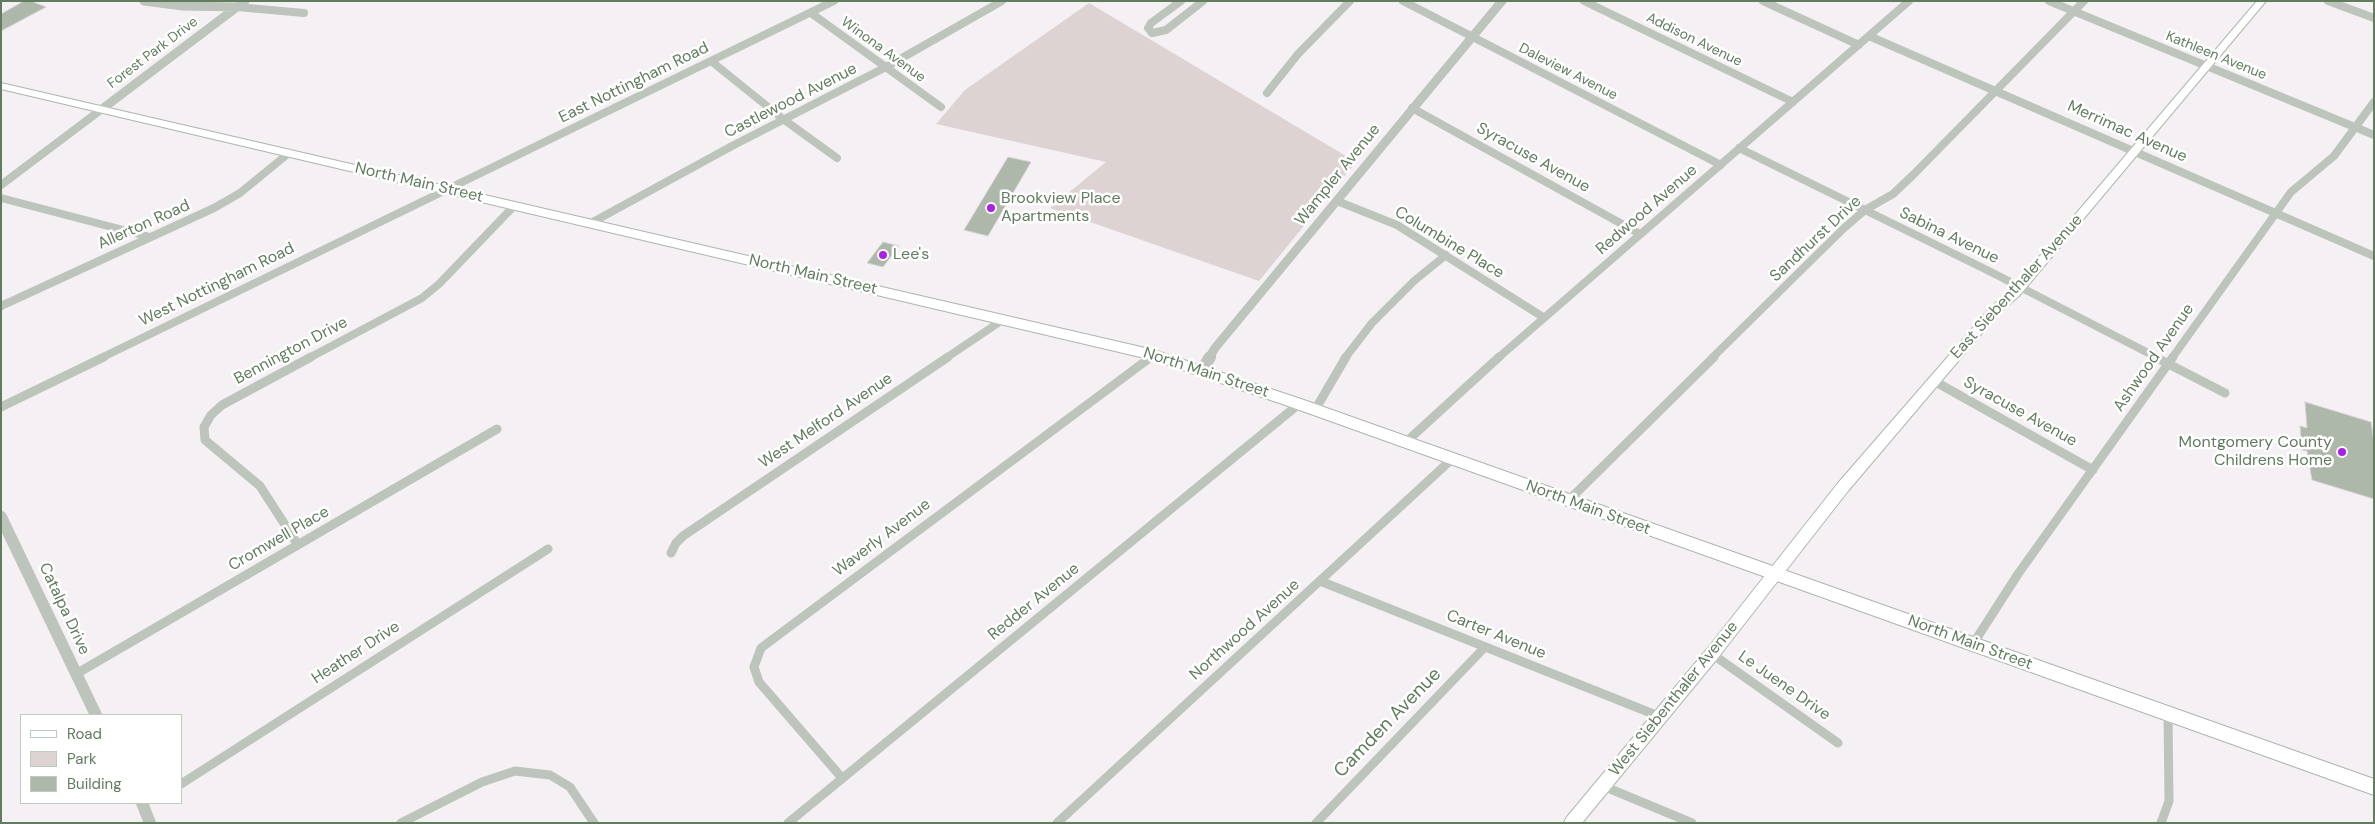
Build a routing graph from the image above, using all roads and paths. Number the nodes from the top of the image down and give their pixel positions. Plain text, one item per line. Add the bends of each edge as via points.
1 (144, 1) edge
2 (245, 1) edge
3 (834, 1) edge
4 (1002, 1) edge
5 (1180, 1) edge
6 (1203, 1) edge
7 (1350, 1) edge
8 (1404, 1) edge
9 (1502, 1) edge
10 (1584, 1) edge
11 (1762, 1) edge
12 (1909, 1) edge
13 (2049, 1) edge
14 (2084, 1) edge
15 (2262, 1) edge
16 (2328, 1) edge
17 (237, 7) junction
18 (2074, 12) junction
19 (304, 13) dead end
20 (811, 13) junction
21 (2374, 18) edge
22 (1471, 36) junction
23 (1869, 36) junction
24 (1859, 45) junction
25 (711, 61) junction
26 (2206, 66) junction
27 (886, 67) junction
28 (1, 86) edge
29 (1995, 90) junction
30 (1267, 93) dead end
31 (1793, 102) junction
32 (2374, 102) edge
33 (941, 107) dead end
34 (1412, 108) junction
35 (102, 109) junction
36 (783, 119) junction
37 (2356, 127) junction
38 (2374, 135) edge
39 (1739, 148) junction
40 (2135, 150) junction
41 (289, 153) junction
42 (837, 158) dead end
43 (1721, 165) junction
44 (1, 185) edge
45 (446, 190) junction
46 (1, 198) edge
47 (1337, 201) junction
48 (514, 206) junction
49 (1864, 210) junction
50 (2276, 212) junction
51 (591, 223) junction
52 (1640, 234) junction
53 (150, 237) junction
54 (1446, 255) junction
55 (2374, 256) edge
56 (2020, 287) junction
57 (1, 306) edge
58 (1543, 316) junction
59 (1004, 319) junction
60 (1154, 355) junction
61 (2168, 363) junction
62 (1202, 370) junction
63 (1934, 381) junction
64 (2225, 393) dead end
65 (1299, 404) junction
66 (1, 407) edge
67 (1315, 410) junction
68 (497, 429) dead end
69 (1406, 442) junction
70 (1452, 459) junction
71 (2092, 470) junction
72 (1568, 501) junction
73 (1, 517) edge
74 (298, 544) junction
75 (548, 549) dead end
76 (671, 553) dead end
77 (1774, 573) junction
78 (1320, 582) junction
79 (1973, 644) junction
80 (1485, 647) junction
81 (1712, 654) junction
82 (76, 674) junction
83 (96, 714) edge
84 (2168, 714) junction
85 (1661, 717) junction
86 (1838, 743) dead end
87 (842, 778) junction
88 (182, 783) edge
89 (1603, 786) junction
90 (2374, 787) edge
91 (146, 804) edge
92 (150, 823) edge
93 (400, 823) edge
94 (594, 823) edge
95 (788, 823) edge
96 (1057, 823) edge
97 (1316, 823) edge
98 (1572, 823) edge
99 (1692, 823) edge
100 (2160, 823) edge

1 - 17 street
2 - 17 street, Forest Park Drive
3 - 20 street, East Nottingham Road
4 - 27 street, Castlewood Avenue
5 - 6 street via 1151,23 1148,28 1152,33 1166,30
7 - 30 street via 1298,54
8 - 22 street, Daleview Avenue
9 - 22 street, Wampler Avenue
10 - 31 street, Addison Avenue
11 - 24 street
12 - 23 street, Redwood Avenue
13 - 18 street, Kathleen Avenue
14 - 18 street, Sandhurst Drive
15 - 26 main road, East Siebenthaler Avenue
16 - 21 street
17 - 19 street
17 - 35 street, Forest Park Drive
18 - 26 street, Kathleen Avenue
18 - 29 street, Sandhurst Drive
20 - 25 street, East Nottingham Road
20 - 27 street, Winona Avenue
22 - 34 street, Wampler Avenue
22 - 43 street, Daleview Avenue
23 - 24 street, Redwood Avenue
23 - 29 street, Merrimac Avenue
24 - 31 street, Redwood Avenue
25 - 36 street
25 - 45 street, East Nottingham Road
26 - 37 street, Kathleen Avenue
26 - 40 main road, East Siebenthaler Avenue
27 - 33 street, Winona Avenue
27 - 36 street, Castlewood Avenue
28 - 35 main road, North Main Street
29 - 40 street, Merrimac Avenue
29 - 49 street, Sandhurst Drive via 1893,194
31 - 39 street, Redwood Avenue
32 - 37 street, Ashwood Avenue
34 - 47 street, Wampler Avenue
34 - 52 street, Syracuse Avenue
35 - 41 main road, North Main Street
35 - 44 street
36 - 42 street
36 - 51 street, Castlewood Avenue
37 - 38 street, Kathleen Avenue
37 - 50 street, Ashwood Avenue via 2334,156 2291,192
39 - 43 street, Redwood Avenue
39 - 49 street, Sabina Avenue
40 - 50 street, Merrimac Avenue
40 - 56 main road, East Siebenthaler Avenue
41 - 45 main road, North Main Street
41 - 53 street, Allerton Road via 232,198
43 - 52 street, Redwood Avenue
45 - 48 main road, North Main Street
45 - 66 street, West Nottingham Road
46 - 53 street
47 - 54 street, Columbine Place via 1397,225
47 - 62 street, Wampler Avenue via 1215,348
48 - 51 main road, North Main Street
48 - 74 street, Bennington Drive via 440,284 422,298 236,397 211,415 204,427 204,440 260,486
49 - 56 street, Sabina Avenue
49 - 72 street, Sandhurst Drive
50 - 55 street, Merrimac Avenue
50 - 61 street, Ashwood Avenue
51 - 59 main road, North Main Street
52 - 58 street, Redwood Avenue
53 - 57 street, Allerton Road
54 - 58 street, Columbine Place
54 - 67 street via 1414,281 1372,323 1343,361
56 - 61 street, Sabina Avenue
56 - 63 main road, East Siebenthaler Avenue via 1995,310
58 - 69 street, Redwood Avenue
59 - 60 main road, North Main Street
59 - 76 street, West Melford Avenue via 683,536
60 - 62 main road, North Main Street
60 - 87 street, Waverly Avenue via 761,648 754,660 760,682
61 - 64 street, Sabina Avenue
61 - 71 street, Ashwood Avenue
62 - 65 main road, North Main Street
63 - 71 street, Syracuse Avenue
63 - 77 main road, East Siebenthaler Avenue
65 - 67 main road, North Main Street
65 - 87 street, Redder Avenue
67 - 69 main road, North Main Street
68 - 74 street, Cromwell Place
69 - 70 main road, North Main Street
70 - 72 main road, North Main Street
70 - 78 street, Northwood Avenue
71 - 79 street, Ashwood Avenue
72 - 77 main road, North Main Street
73 - 82 street, Catalpa Drive
74 - 82 street, Cromwell Place
75 - 88 street, Heather Drive
77 - 79 main road, North Main Street
77 - 81 main road, West Siebenthaler Avenue
78 - 80 street, Carter Avenue
78 - 96 street, Northwood Avenue
79 - 84 main road, North Main Street
80 - 85 street, Carter Avenue
80 - 97 street, Camden Avenue
81 - 85 main road, West Siebenthaler Avenue
81 - 86 street, Le Juene Drive
82 - 83 street, Catalpa Drive
84 - 90 main road, North Main Street
84 - 100 street via 2169,801
85 - 89 main road, West Siebenthaler Avenue
87 - 95 street, Redder Avenue
89 - 98 main road, West Siebenthaler Avenue
89 - 99 street
91 - 92 street
93 - 94 street via 482,782 514,771 529,771 550,775 570,788

